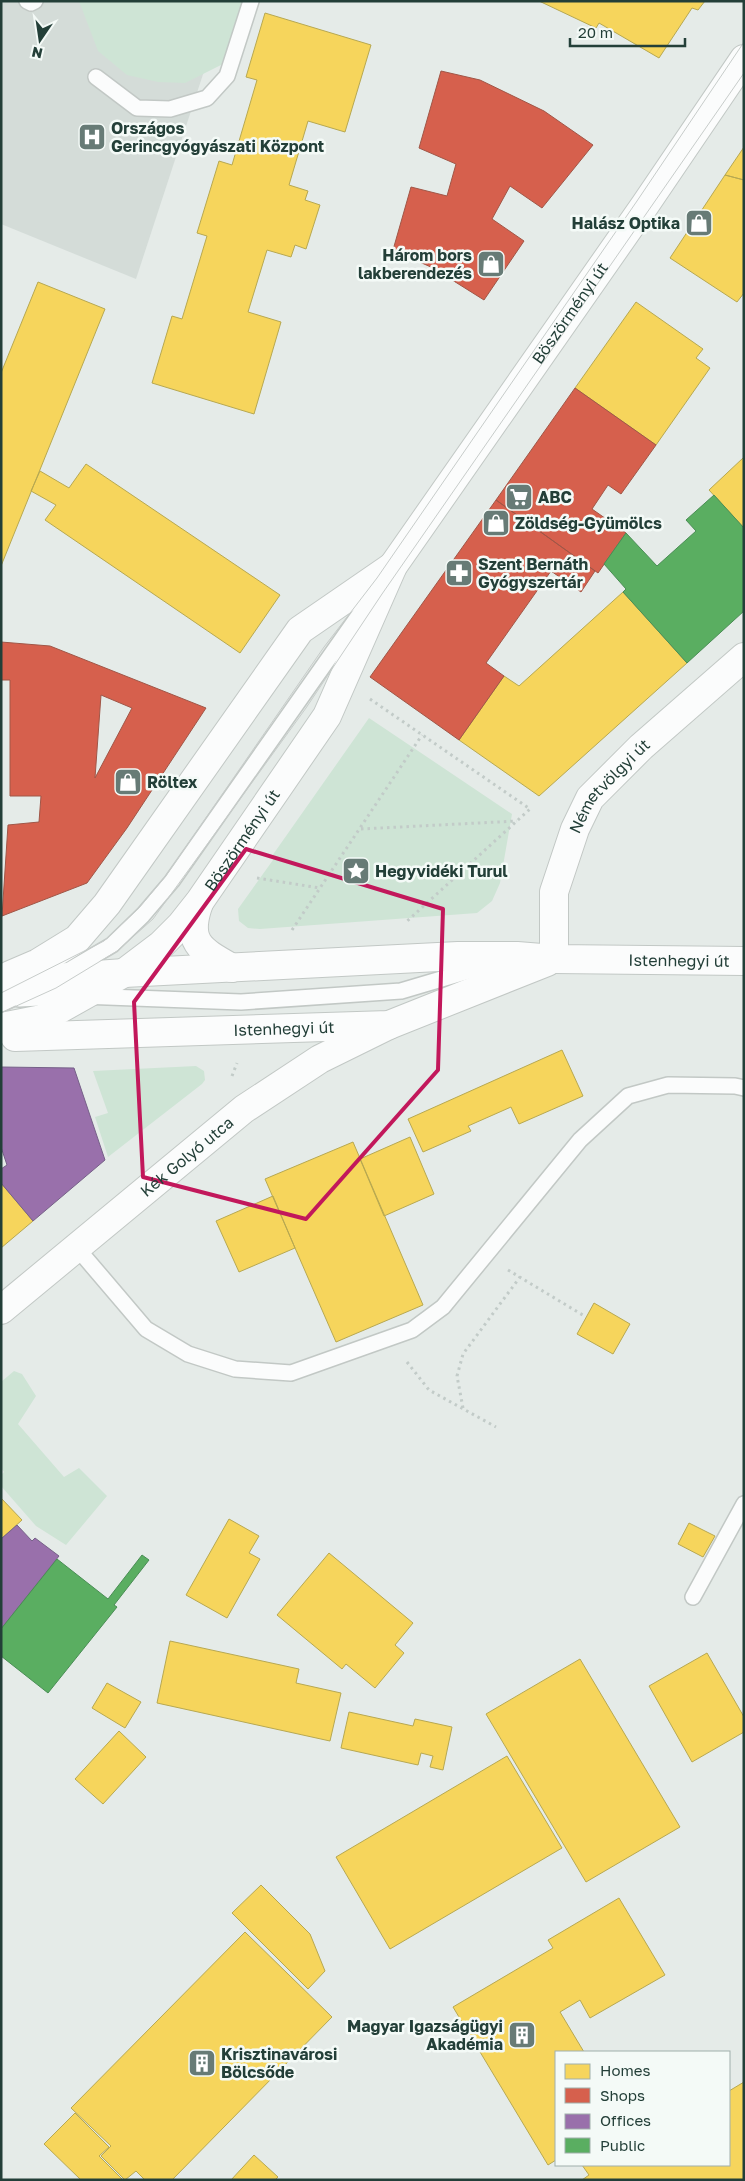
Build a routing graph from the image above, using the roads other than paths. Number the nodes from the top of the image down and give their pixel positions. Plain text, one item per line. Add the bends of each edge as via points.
1 (27, 1) edge
2 (35, 1) edge
3 (251, 1) edge
4 (744, 59) edge
5 (96, 77) dead end
6 (393, 566) junction
7 (744, 657) edge
8 (200, 901) junction
9 (517, 956) junction
10 (554, 960) junction
11 (744, 962) edge
12 (232, 968) junction
13 (124, 973) junction
14 (55, 978) junction
15 (4, 991) edge
16 (81, 996) junction
17 (389, 1025) junction
18 (1, 1027) edge
19 (1, 1037) edge
20 (744, 1088) edge
21 (77, 1248) junction
22 (1, 1310) edge
23 (744, 1504) edge
24 (738, 1527) edge
25 (693, 1597) dead end

1 - 2 lane
3 - 5 lane via 227,76 207,98 170,109 137,108
4 - 6 street, Böszörményi út
6 - 8 street, Böszörményi út via 327,716
6 - 14 lane via 172,881 112,945
6 - 15 street, Böszörményi út via 300,630 106,904 76,939 38,963
7 - 10 street, Németvölgyi út via 641,747 590,798 575,829 554,892
8 - 12 street via 193,935 206,954
8 - 13 street, Böszörményi út via 161,945
9 - 10 street, Istenhegyi út
9 - 12 street, Istenhegyi út
9 - 16 lane via 401,991 241,1002
10 - 11 street, Istenhegyi út
10 - 17 street, Istenhegyi út
12 - 13 street, Istenhegyi út
13 - 14 street, Istenhegyi út
13 - 16 street, Böszörményi út
14 - 15 street, Istenhegyi út
14 - 16 lane
15 - 16 lane
16 - 18 street, Böszörményi út via 42,1019
17 - 19 street, Istenhegyi út
17 - 21 street, Kék Golyó utca via 320,1059 244,1110
20 - 21 lane via 668,1085 628,1096 580,1140 443,1307 412,1330 291,1374 235,1369 188,1354 146,1330
21 - 22 street, Kék Golyó utca
23 - 24 lane
24 - 25 lane

